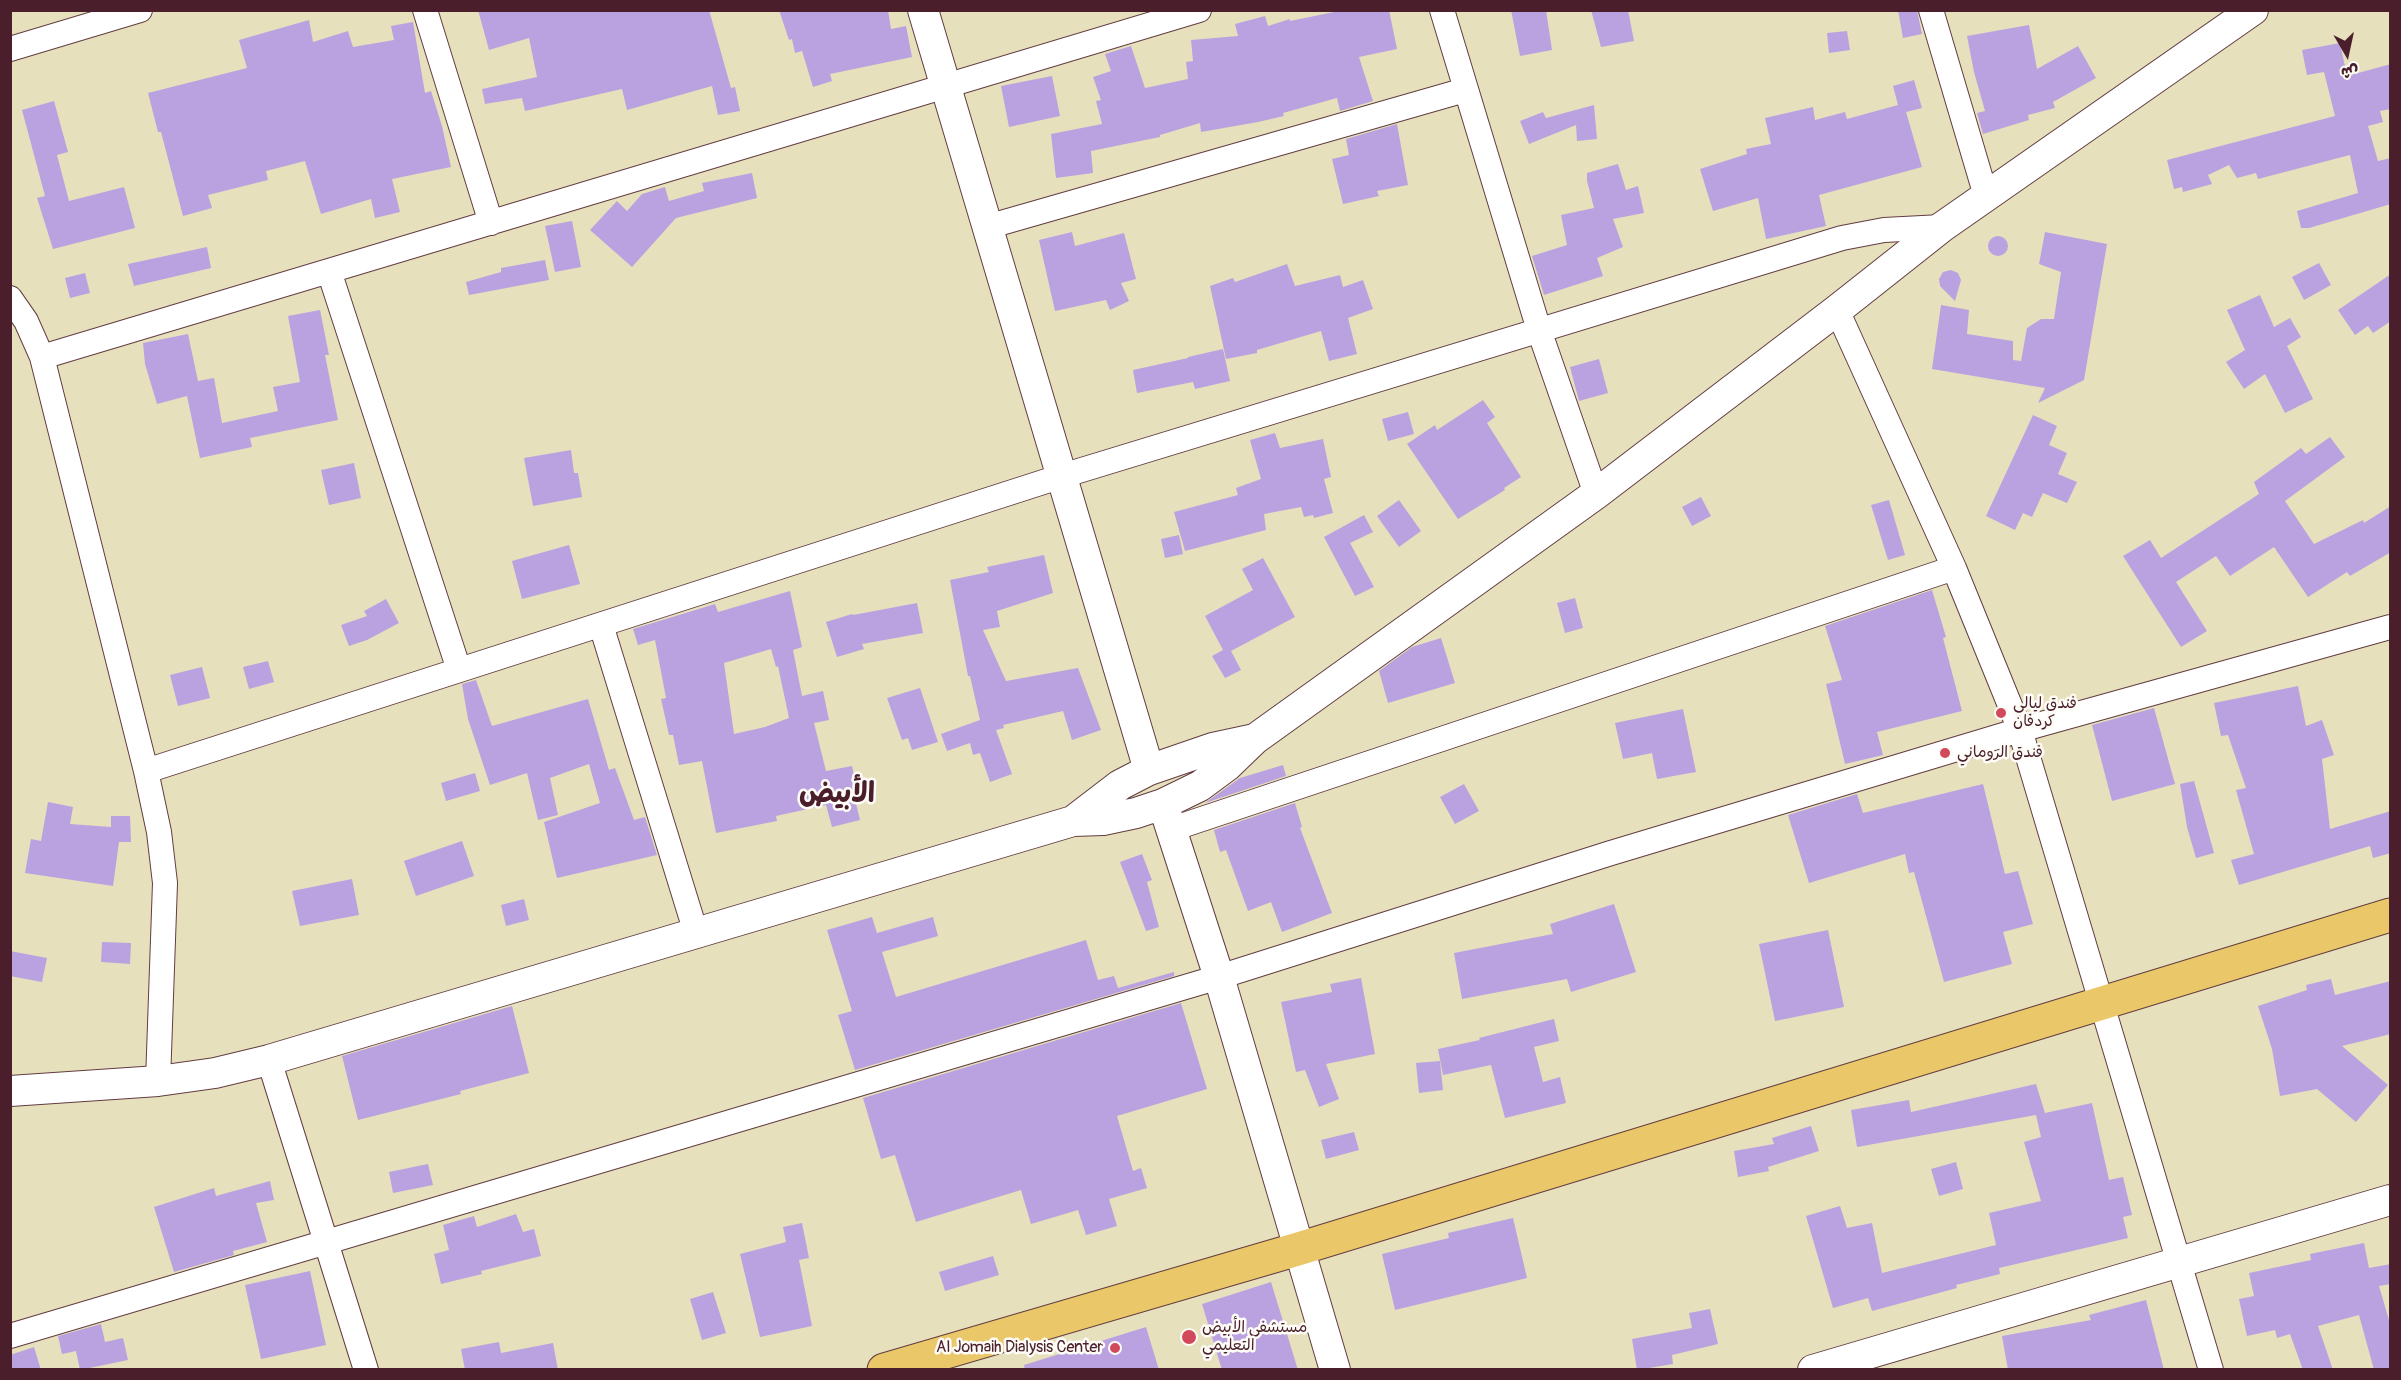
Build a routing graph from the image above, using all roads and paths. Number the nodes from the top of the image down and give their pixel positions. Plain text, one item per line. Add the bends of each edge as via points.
1 (140, 10) edge
2 (425, 10) edge
3 (923, 10) edge
4 (1199, 10) edge
5 (1442, 10) edge
6 (1931, 10) edge
7 (2252, 11) edge
8 (10, 49) edge
9 (945, 88) junction
10 (1465, 90) junction
11 (1986, 196) junction
12 (491, 223) junction
13 (987, 227) junction
14 (1942, 227) junction
15 (329, 271) junction
16 (10, 298) edge
17 (1837, 310) junction
18 (1539, 330) junction
19 (42, 357) junction
20 (1062, 476) junction
21 (1596, 494) junction
22 (1954, 568) junction
23 (601, 625) junction
24 (2391, 627) edge
25 (459, 670) junction
26 (2020, 730) junction
27 (1255, 739) junction
28 (1149, 770) junction
29 (146, 771) junction
30 (1167, 816) junction
31 (1073, 821) junction
32 (2391, 915) edge
33 (696, 933) junction
34 (1219, 977) junction
35 (2103, 1003) junction
36 (269, 1060) junction
37 (10, 1079) edge
38 (158, 1081) junction
39 (46, 1088) junction
40 (10, 1091) edge
41 (2391, 1200) edge
42 (326, 1243) junction
43 (1298, 1249) junction
44 (2179, 1262) junction
45 (10, 1336) edge
46 (366, 1370) edge
47 (884, 1370) edge
48 (1335, 1370) edge
49 (1813, 1370) edge
50 (2211, 1370) edge

1 - 8 street
2 - 12 street
3 - 9 street
4 - 9 street
5 - 10 street
6 - 11 street
7 - 11 street
9 - 12 street
9 - 13 street
10 - 13 street
10 - 18 street
11 - 14 street
12 - 15 street
13 - 20 street
14 - 17 street
14 - 18 street via 1884,230 1842,238
15 - 19 street
15 - 25 street
16 - 19 street via 26,321
17 - 21 street
17 - 22 street
18 - 20 street
18 - 21 street
19 - 29 street
20 - 23 street
20 - 28 street
21 - 27 street
22 - 26 street
22 - 30 street
23 - 25 street
23 - 33 street
24 - 26 street
25 - 29 street
26 - 34 street
26 - 35 street
27 - 28 street via 1213,748
27 - 30 street
28 - 31 street via 1120,784
29 - 38 street via 165,883
30 - 31 street via 1136,813
30 - 34 street
31 - 33 street
32 - 35 main road
33 - 36 street
34 - 42 street
34 - 43 street
35 - 43 main road
35 - 44 street
36 - 38 street
36 - 42 street
37 - 39 street
38 - 39 street
39 - 40 street
41 - 44 street
42 - 45 street
42 - 46 street
43 - 47 main road
43 - 48 street
44 - 49 street
44 - 50 street

